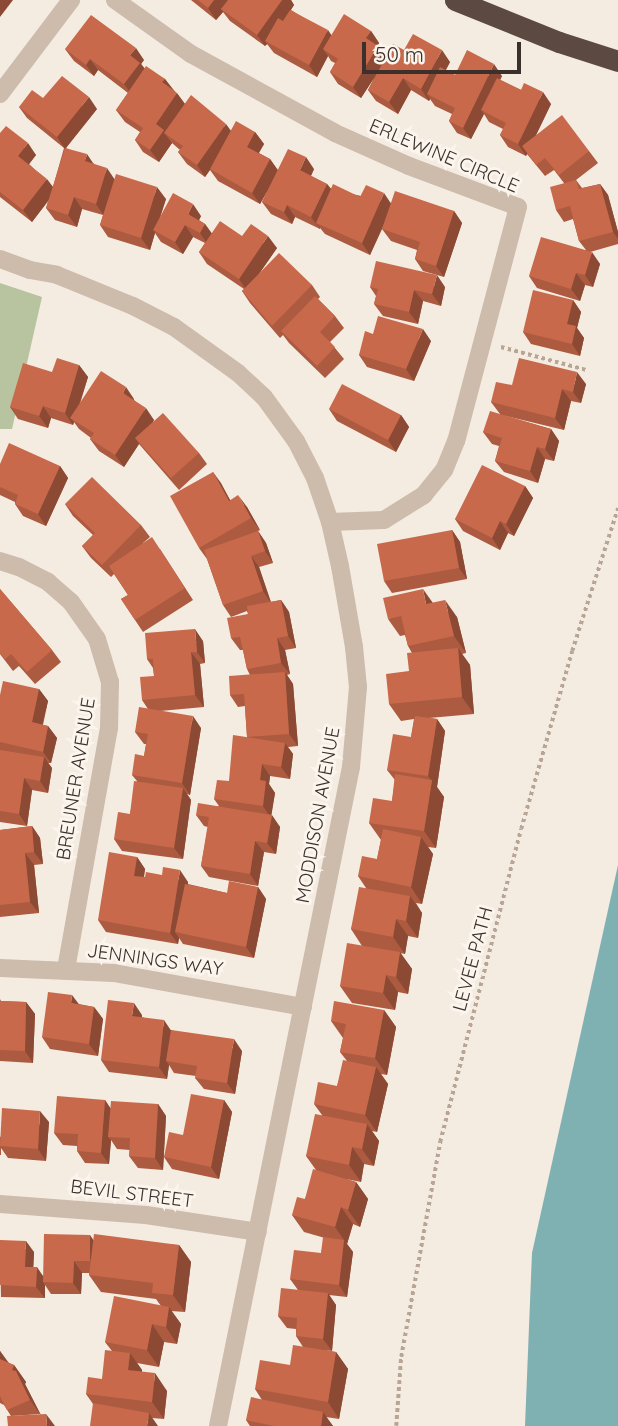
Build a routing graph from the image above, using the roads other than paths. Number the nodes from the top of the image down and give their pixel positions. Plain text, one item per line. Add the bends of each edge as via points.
1 (71, 0) edge
2 (115, 0) edge
3 (455, 0) edge
4 (618, 61) edge
5 (0, 94) edge
6 (0, 259) edge
7 (330, 522) junction
8 (0, 561) edge
9 (0, 968) edge
10 (66, 969) junction
11 (303, 1007) junction
12 (0, 1204) edge
13 (258, 1232) junction
14 (218, 1426) edge

1 - 5 street
2 - 7 street, ERLEWINE CIRCLE via 191,54 335,133 518,207 456,441 435,483 412,505 384,520
3 - 4 highway
6 - 7 street, MODDISON AVENUE via 77,282 133,306 174,327 238,373 264,397 296,441
7 - 11 street, MODDISON AVENUE via 354,647 356,727
8 - 10 street, BREUNER AVENUE via 48,582 71,602 97,639 110,682 109,728
9 - 10 street, JENNINGS WAY
10 - 11 street, JENNINGS WAY via 187,984
11 - 13 street, MODDISON AVENUE
12 - 13 street, BEVIL STREET via 146,1215
13 - 14 street, MODDISON AVENUE

